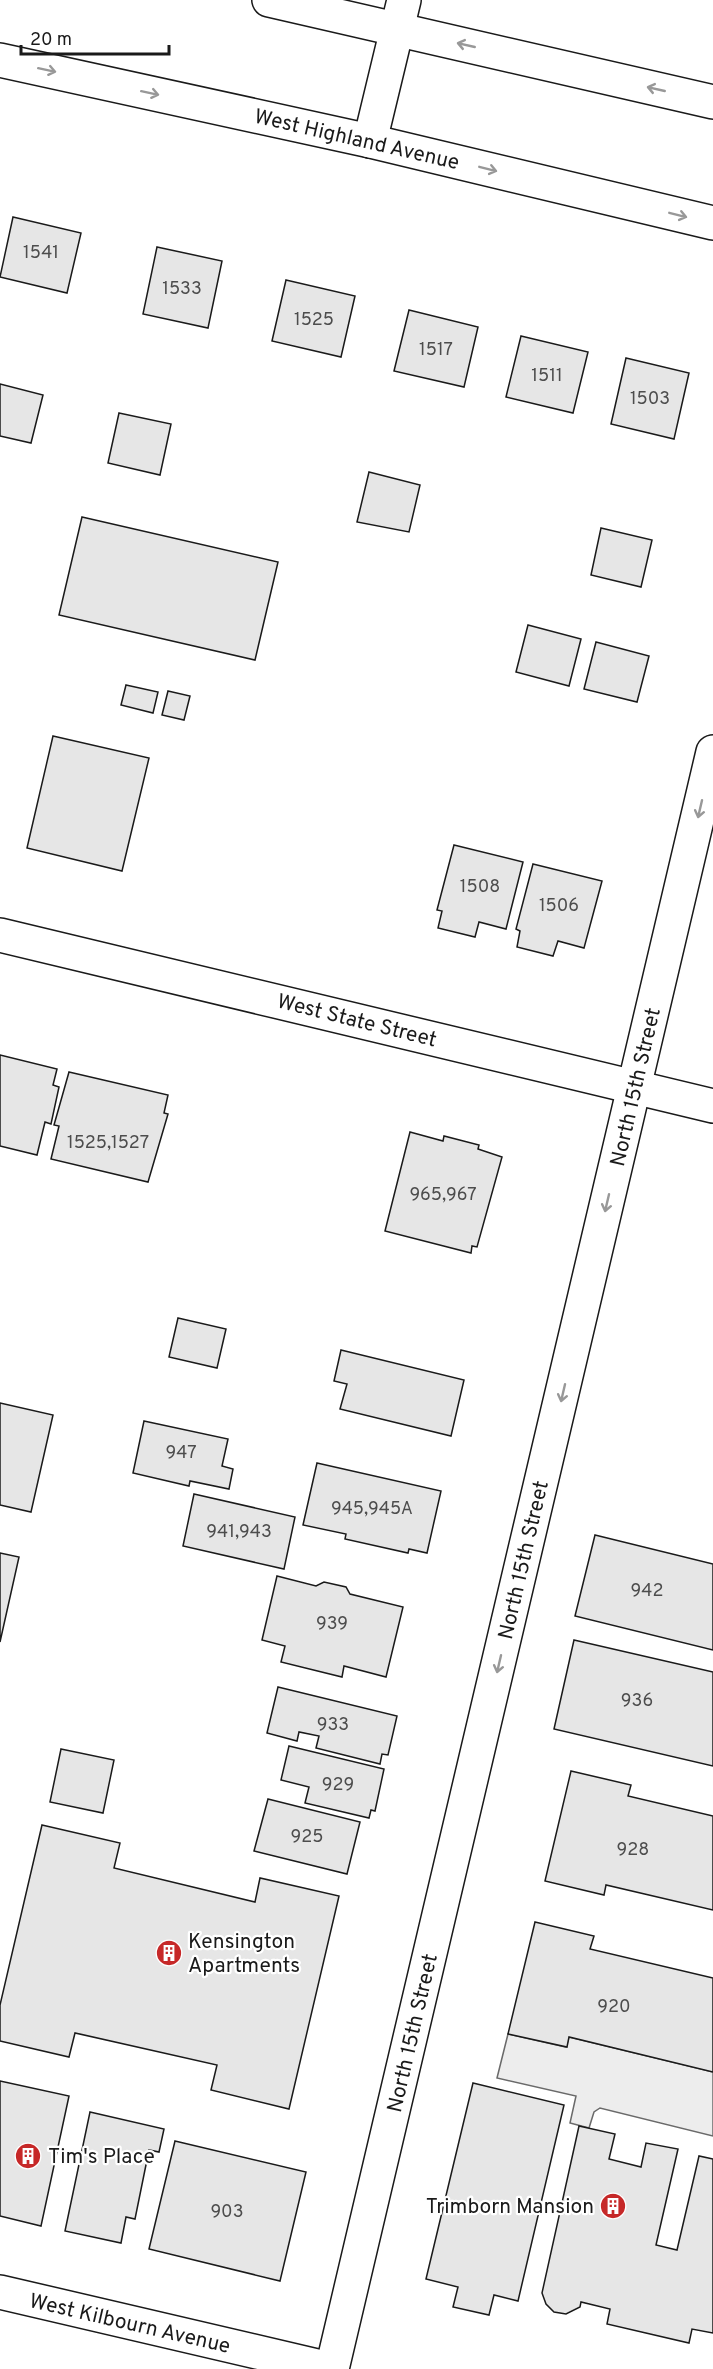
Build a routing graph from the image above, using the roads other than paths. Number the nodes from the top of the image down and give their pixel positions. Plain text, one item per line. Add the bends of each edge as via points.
1 (269, 0) edge
2 (400, 15) edge
3 (0, 60) edge
4 (713, 102) edge
5 (370, 141) junction
6 (713, 224) edge
7 (713, 752) edge
8 (0, 935) edge
9 (636, 1087) junction
10 (713, 1106) edge
11 (0, 2292) edge
12 (331, 2369) edge

1 - 2 street
4 -> 2 street
2 - 5 street
3 -> 5 street, West Highland Avenue
5 -> 6 street, West Highland Avenue
7 -> 9 street, North 15th Street
8 - 9 street, West State Street
9 - 10 street, West State Street
9 -> 12 street, North 15th Street
11 - 12 street, West Kilbourn Avenue

